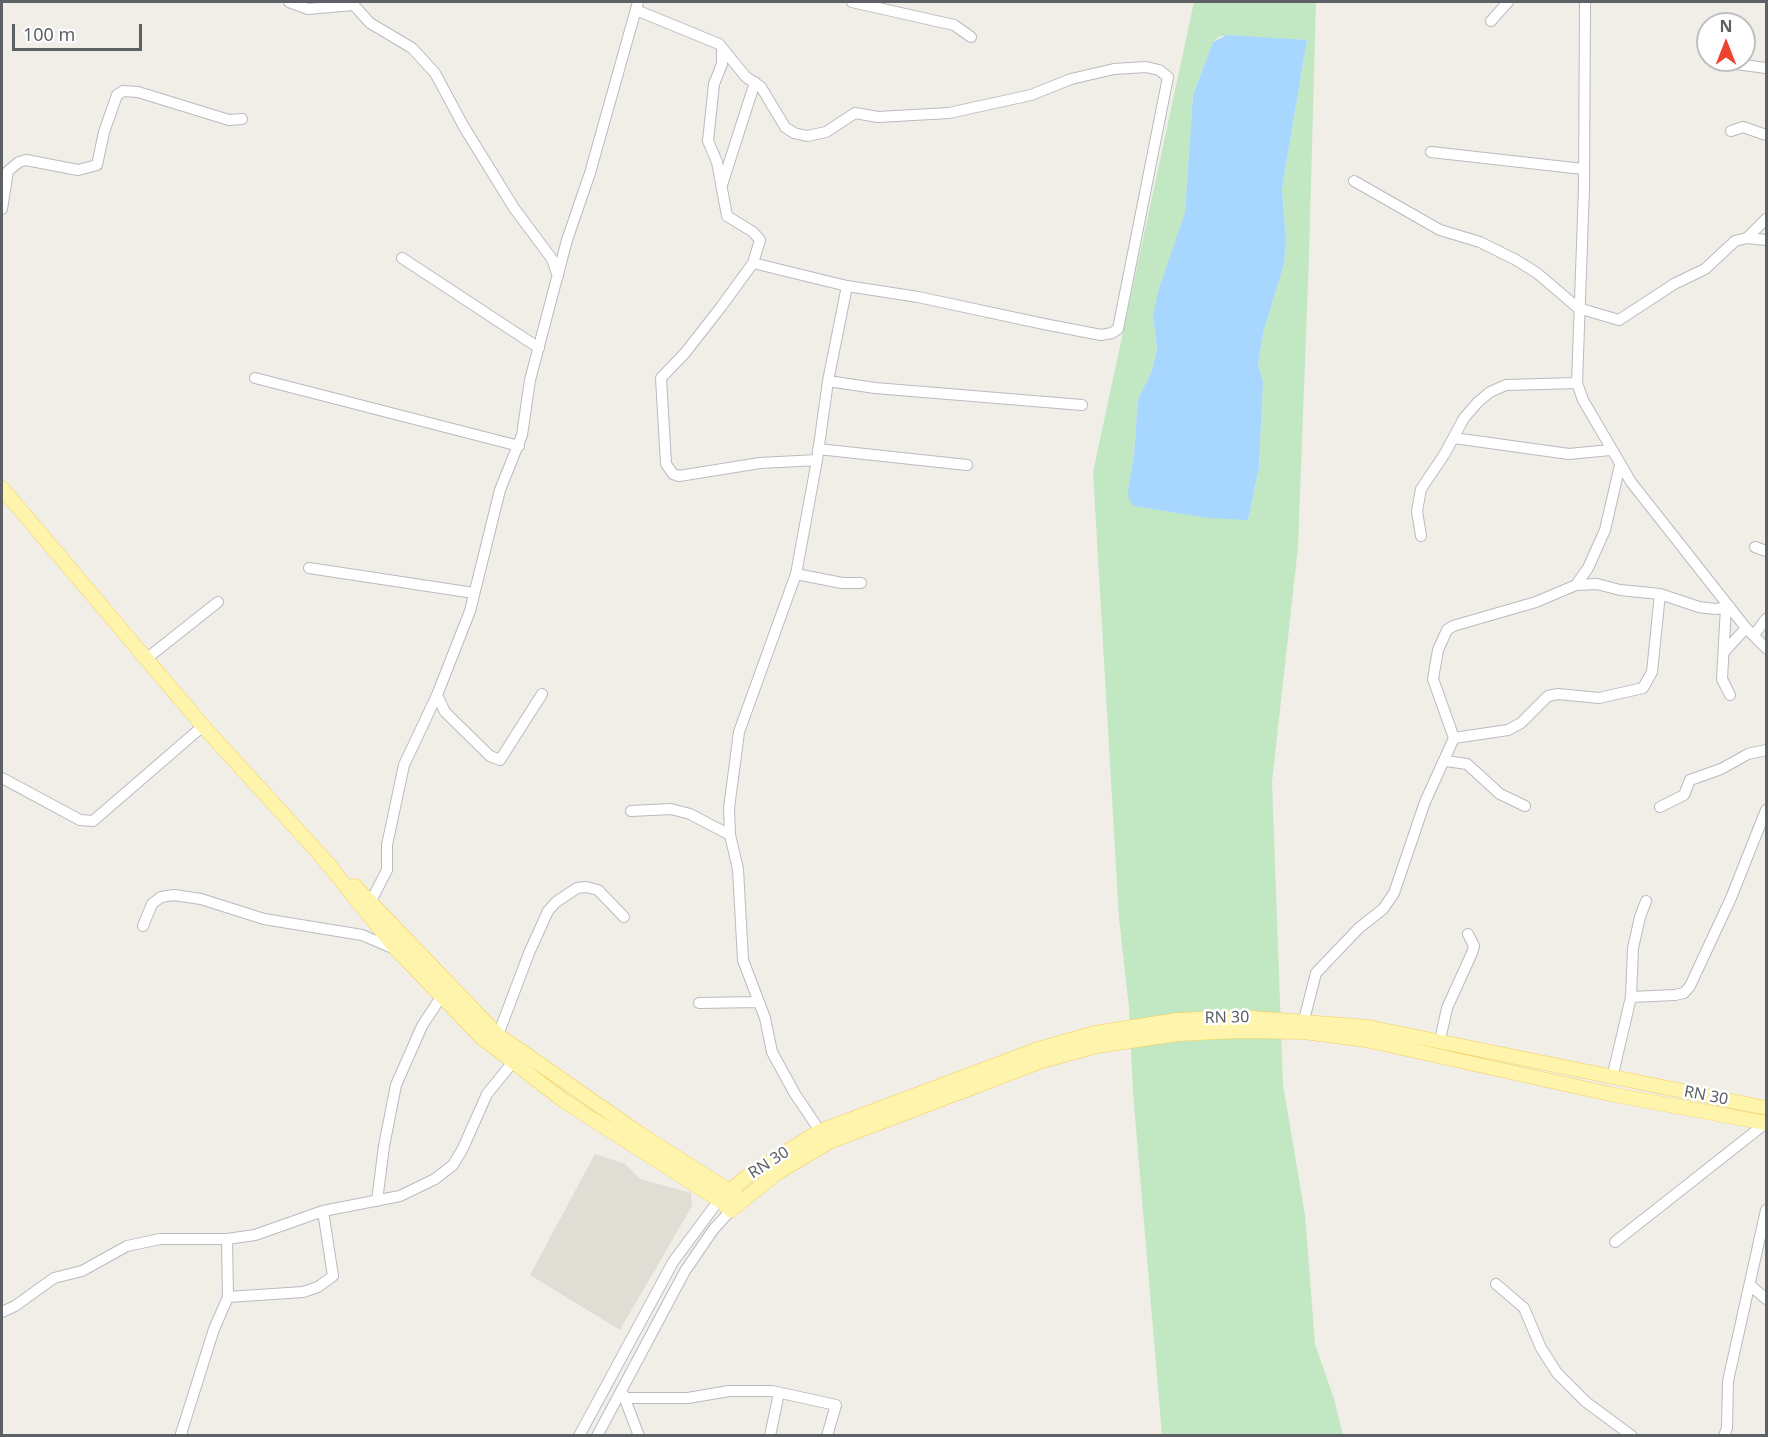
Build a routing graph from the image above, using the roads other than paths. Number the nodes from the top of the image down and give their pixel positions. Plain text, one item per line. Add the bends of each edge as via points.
1 (289, 2) edge
2 (852, 2) edge
3 (1508, 2) edge
4 (1585, 2) edge
5 (352, 3) edge
6 (637, 6) edge
7 (1491, 21) dead end
8 (971, 37) dead end
9 (722, 47) junction
10 (755, 82) junction
11 (242, 119) dead end
12 (1731, 131) dead end
13 (1767, 135) edge
14 (1431, 152) dead end
15 (1582, 169) junction
16 (1354, 181) dead end
17 (722, 185) junction
18 (2, 209) edge
19 (1767, 219) edge
20 (1748, 238) junction
21 (1767, 240) edge
22 (402, 258) dead end
23 (753, 263) junction
24 (558, 276) junction
25 (847, 286) junction
26 (1578, 308) junction
27 (539, 348) junction
28 (255, 378) dead end
29 (828, 381) junction
30 (1577, 383) junction
31 (1083, 405) dead end
32 (1454, 438) junction
33 (519, 446) junction
34 (1610, 450) junction
35 (818, 454) junction
36 (967, 465) dead end
37 (1620, 465) junction
38 (2, 488) edge
39 (1421, 536) dead end
40 (1755, 547) dead end
41 (1767, 551) edge
42 (309, 568) dead end
43 (796, 574) junction
44 (861, 583) dead end
45 (1576, 585) junction
46 (474, 593) junction
47 (1660, 594) junction
48 (218, 603) dead end
49 (1728, 607) junction
50 (1767, 619) edge
51 (1750, 632) junction
52 (1767, 648) edge
53 (1725, 651) junction
54 (146, 659) junction
55 (542, 694) dead end
56 (1730, 694) dead end
57 (437, 695) junction
58 (445, 712) junction
59 (427, 716) junction
60 (203, 726) junction
61 (1454, 738) junction
62 (1767, 750) edge
63 (1446, 761) junction
64 (2, 777) edge
65 (1526, 806) dead end
66 (1660, 807) dead end
67 (1767, 810) edge
68 (631, 812) dead end
69 (730, 835) junction
70 (324, 859) junction
71 (371, 902) junction
72 (1646, 902) dead end
73 (624, 916) dead end
74 (143, 926) dead end
75 (1468, 933) dead end
76 (397, 950) junction
77 (441, 997) junction
78 (1630, 997) junction
79 (759, 1002) junction
80 (699, 1003) dead end
81 (1304, 1020) junction
82 (498, 1035) junction
83 (1440, 1040) junction
84 (513, 1062) junction
85 (1612, 1078) junction
86 (1767, 1108) edge
87 (1766, 1123) edge
88 (820, 1131) junction
89 (730, 1190) junction
90 (720, 1200) junction
91 (741, 1200) junction
92 (377, 1201) junction
93 (731, 1210) junction
94 (1767, 1210) edge
95 (323, 1211) junction
96 (227, 1239) junction
97 (1615, 1242) dead end
98 (1496, 1284) dead end
99 (1750, 1285) junction
100 (228, 1297) junction
101 (1767, 1299) edge
102 (2, 1312) edge
103 (779, 1393) junction
104 (623, 1395) junction
105 (183, 1436) edge
106 (579, 1436) edge
107 (597, 1436) edge
108 (639, 1436) edge
109 (770, 1436) edge
110 (827, 1436) edge
111 (1632, 1436) edge
112 (1724, 1436) edge

1 - 5 street via 308,9
2 - 8 street via 954,25
3 - 7 street
4 - 15 street
5 - 24 street via 379,30 412,48 435,73 514,208 546,250
6 - 9 street
6 - 24 street
9 - 10 street via 746,77
9 - 17 street via 708,141
10 - 17 street
10 - 25 street via 785,128 807,136 826,132 855,112 878,117 949,113 1114,69 1146,67 1160,70 1168,77 1118,329 1112,333 1101,335
11 - 18 street via 229,120 123,91 117,95 104,132 97,165 78,170 19,162 8,171
12 - 13 street via 1743,127
14 - 15 street
15 - 26 street
16 - 26 street via 1440,230 1480,242 1516,260
17 - 23 street via 727,216 760,240
19 - 20 street
20 - 21 street
20 - 26 street via 1729,245 1705,269 1619,320
22 - 27 street
23 - 25 street
23 - 35 street via 685,353 661,378 666,464 679,476
24 - 27 street
25 - 29 street
26 - 30 street
27 - 33 street
28 - 33 street
29 - 31 street
29 - 35 street
30 - 32 street via 1497,388 1464,418
30 - 34 street
32 - 34 street via 1569,454
32 - 39 street via 1421,489 1417,511
33 - 46 street via 500,490
34 - 37 street
35 - 36 street
35 - 43 street
37 - 45 street via 1605,530
37 - 49 street
38 - 54 main road, RN 30
40 - 41 street
42 - 46 street
43 - 44 street
43 - 69 street via 739,732 731,778
45 - 47 street via 1597,584
45 - 61 street via 1447,630 1438,650 1433,679
46 - 57 street via 464,631
47 - 49 street via 1699,607
47 - 61 street via 1652,672 1643,688 1599,698 1548,696 1521,723 1508,730
48 - 54 street
49 - 51 street
49 - 53 street
50 - 51 street
51 - 52 street
51 - 53 street
53 - 56 street via 1722,679
54 - 60 main road, RN 30
55 - 58 street via 500,760 490,756
57 - 58 street
57 - 59 street
58 - 59 street
59 - 71 street via 404,765 387,846 387,870
60 - 64 street via 93,821 80,820
60 - 70 main road, RN 30
61 - 63 street
62 - 66 street via 1748,754 1690,780 1683,795
63 - 65 street via 1467,764 1500,794
63 - 81 street via 1425,802 1394,893 1383,909 1316,973
67 - 78 street via 1690,986 1675,995
68 - 69 street via 671,809 690,814
69 - 79 street via 738,869 743,960
70 - 71 main road, RN 30
70 - 76 main road, RN 30
71 - 82 main road, RN 30
72 - 78 street via 1633,948
73 - 82 street via 598,890 586,887 577,888 556,902 529,953
74 - 76 street via 152,904 161,897 174,895 201,899 264,919 362,935
75 - 83 street via 1473,953 1447,1008
76 - 77 main road, RN 30
77 - 84 main road, RN 30 via 481,1038
77 - 92 street via 422,1026 396,1085
78 - 85 street
79 - 80 street
79 - 88 street via 772,1052
81 - 83 main road, RN 30 / RN 30
81 - 88 main road, RN 30 / RN 30 via 1177,1020 1095,1033 1038,1049
82 - 89 main road, RN 30 via 640,1134
83 - 85 main road, RN 30 / RN 30
84 - 90 main road, RN 30 via 564,1101
84 - 92 street via 487,1094 453,1165 400,1196
85 - 86 main road, RN 30 / RN 30
87 - 91 main road, RN 30 via 1610,1094 1366,1040 1304,1032 1178,1034 1096,1046 980,1084 828,1142
87 - 97 street
88 - 89 main road, RN 30 / RN 30
89 - 90 main road, RN 30 / RN 30
89 - 91 main road, RN 30
90 - 93 main road, RN 30
90 - 106 street via 673,1262
91 - 93 main road, RN 30
92 - 95 street
93 - 104 street via 685,1271
94 - 99 street
95 - 96 street via 263,1233
95 - 100 street via 333,1276 303,1292
96 - 100 street
96 - 102 street via 168,1239 127,1246 82,1271 54,1278
98 - 111 street via 1524,1308 1557,1373 1586,1402
99 - 101 street
99 - 112 street via 1728,1381
100 - 105 street via 214,1329
103 - 104 street via 750,1390 688,1398
103 - 109 street
103 - 110 street via 836,1405
104 - 107 street
104 - 108 street

